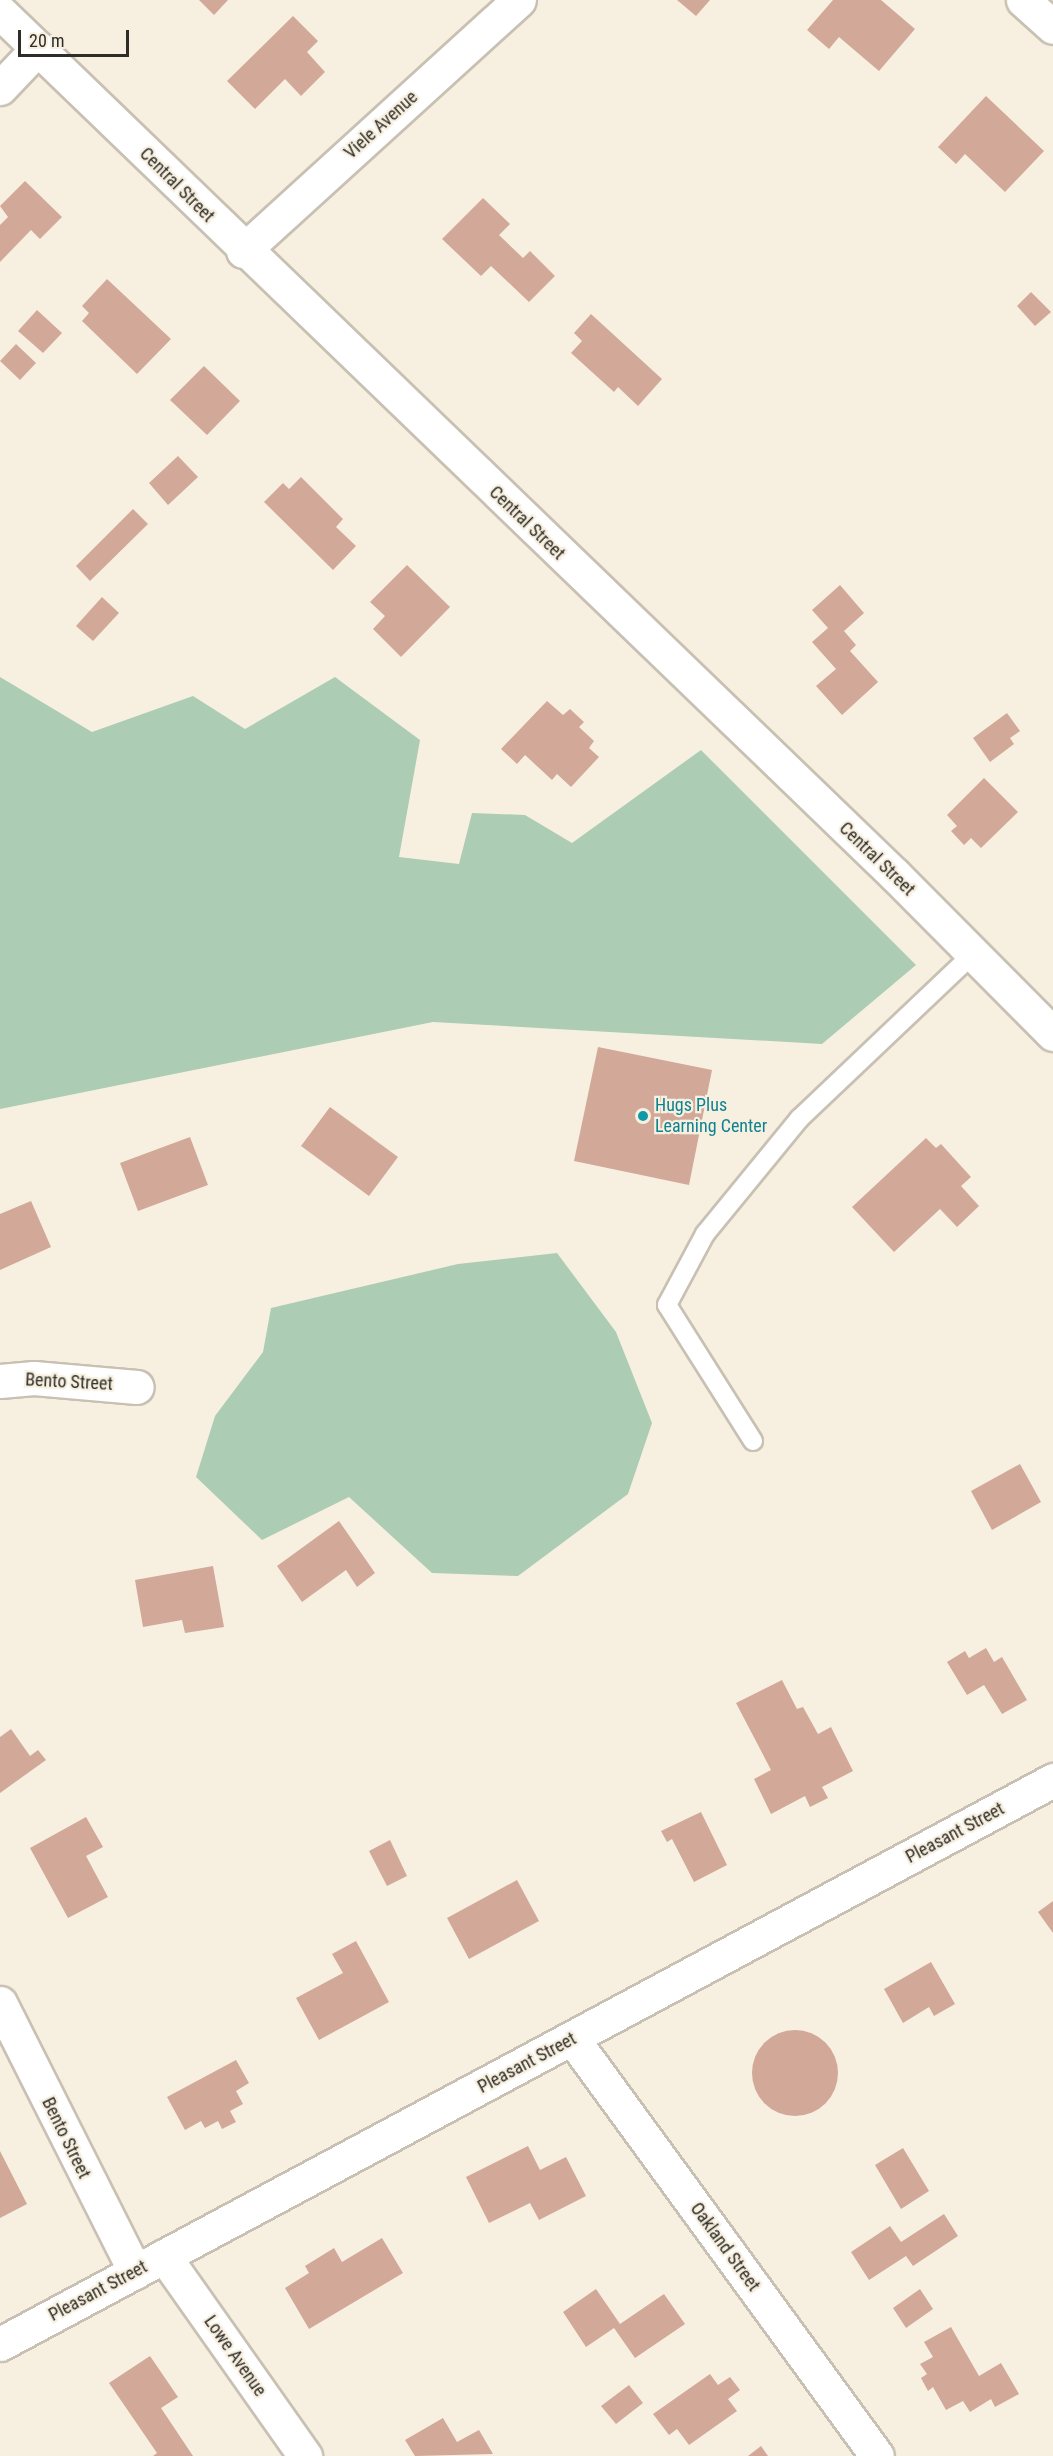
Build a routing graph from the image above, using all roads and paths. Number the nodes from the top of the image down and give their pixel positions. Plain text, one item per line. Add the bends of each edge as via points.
1 (519, 0) edge
2 (1023, 0) edge
3 (0, 12) edge
4 (1053, 27) edge
5 (38, 48) junction
6 (0, 88) edge
7 (243, 251) junction
8 (973, 954) junction
9 (1053, 1034) edge
10 (0, 1381) edge
11 (137, 1387) dead end
12 (753, 1442) dead end
13 (1053, 1780) edge
14 (0, 2003) edge
15 (572, 2038) junction
16 (164, 2256) junction
17 (135, 2272) junction
18 (0, 2344) edge
19 (304, 2456) edge
20 (877, 2456) edge

1 - 7 main road, Viele Avenue
2 - 4 main road
3 - 5 main road, Central Street
5 - 6 main road
5 - 7 main road, Central Street
7 - 8 main road, Central Street
8 - 9 main road, Central Street
8 - 12 lane via 800,1119 705,1234 667,1305
10 - 11 main road, Bento Street via 33,1378
13 - 15 main road, Pleasant Street
14 - 17 main road, Bento Street
15 - 16 main road, Pleasant Street
15 - 20 main road, Oakland Street
16 - 17 main road, Pleasant Street
16 - 19 main road, Lowe Avenue
17 - 18 main road, Pleasant Street

